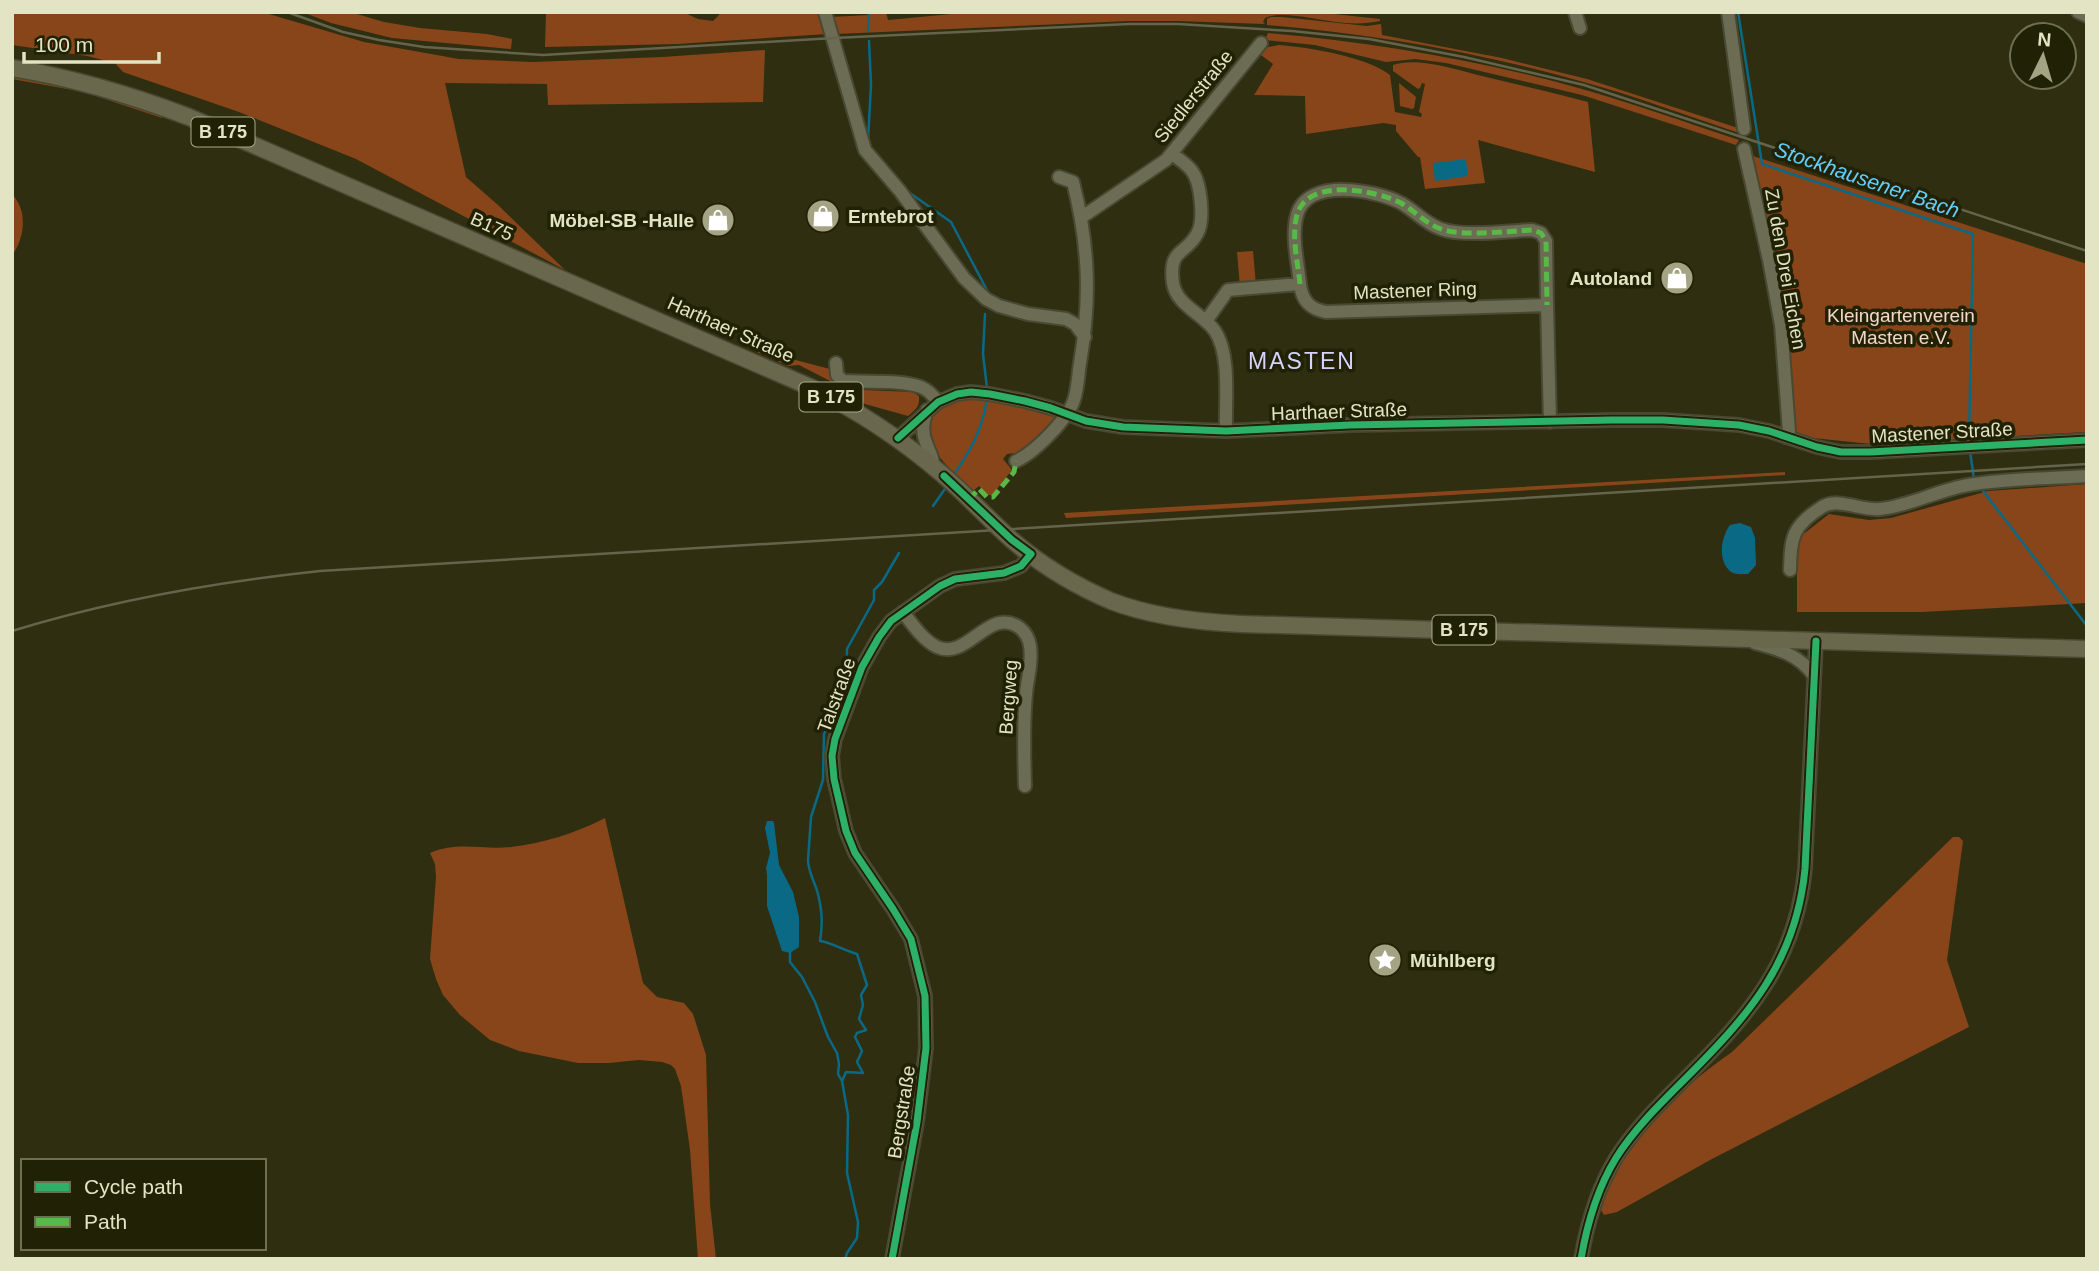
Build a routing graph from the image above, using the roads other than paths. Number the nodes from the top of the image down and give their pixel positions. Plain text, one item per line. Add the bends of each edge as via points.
1 (825, 12) edge
2 (1575, 12) edge
3 (1728, 12) edge
4 (2078, 12) edge
5 (2087, 16) edge
6 (1580, 28) dead end
7 (1261, 43) dead end
8 (12, 68) edge
9 (1744, 129) dead end
10 (1744, 149) dead end
11 (1172, 153) junction
12 (1059, 177) dead end
13 (1082, 217) junction
14 (541, 270) joint
15 (1300, 284) junction
16 (1547, 305) junction
17 (1206, 321) junction
18 (1084, 337) junction
19 (836, 363) dead end
20 (933, 405) junction
21 (1067, 413) junction
22 (1550, 422) junction
23 (1226, 431) junction
24 (1786, 437) junction
25 (898, 438) junction
26 (2087, 440) edge
27 (1799, 442) joint
28 (1016, 461) dead end
29 (944, 476) junction
30 (2087, 476) edge
31 (1031, 554) junction
32 (1790, 570) dead end
33 (903, 612) junction
34 (1726, 638) junction
35 (1816, 641) junction
36 (2087, 649) edge
37 (1814, 676) junction
38 (1025, 786) dead end
39 (918, 969) joint
40 (892, 1259) edge
41 (1581, 1259) edge

1 - 18 street via 864,150 964,278 999,306 1066,319
2 - 6 street
3 - 9 street
4 - 5 street
7 - 11 street, Siedlerstraße
8 - 14 main road, B175 / B 175 via 86,82 152,103
10 - 24 street, Zu den Drei Eichen via 1781,325
11 - 13 street, Siedlerstraße via 1160,166
11 - 17 street via 1194,174 1201,214 1197,235 1174,259 1173,285 1176,294
12 - 13 street via 1073,182
13 - 18 street via 1088,274
14 - 25 main road, Harthaer Straße / B 175 via 810,387
15 - 16 street, Mastener Ring via 1307,304 1326,312
15 - 16 street, Mastener Ring via 1294,226 1301,205 1322,192 1354,190 1401,203 1441,229 1541,233 1546,241
15 - 17 street via 1228,290
16 - 22 street, Mastener Ring
17 - 23 street via 1224,355
18 - 21 street via 1074,401
19 - 20 street via 843,381 923,388 932,394
20 - 21 street, Harthaer Straße via 957,394 987,393
20 - 25 street, Harthaer Straße
20 - 29 street via 923,431
21 - 23 street, Harthaer Straße via 1123,428
21 - 28 street via 1028,455
22 - 23 street, Harthaer Straße
22 - 24 street, Harthaer Straße via 1716,423
24 - 27 street, Harthaer Straße
25 - 29 main road, Harthaer Straße / B 175
26 - 27 street, Mastener Straße via 1870,453
29 - 31 main road, Harthaer Straße / B 175
30 - 32 street via 1968,485 1890,508 1824,506 1793,533
31 - 33 street, Talstraße via 1021,566 1004,573 948,582
31 - 34 main road, B 175 via 1112,601 1180,619
33 - 38 street, Bergweg via 926,639 942,648 959,646 998,623 1014,625 1027,636 1031,654 1024,713
33 - 39 street, Talstraße via 868,654 832,756 846,831 855,853 907,932
34 - 35 main road, B 175
34 - 37 street via 1786,653 1804,663
35 - 36 main road, B 175
35 - 37 street
37 - 41 street via 1805,869 1791,936 1756,1002 1647,1117 1616,1157 1596,1200
39 - 40 street, Bergstraße via 925,996 926,1048

